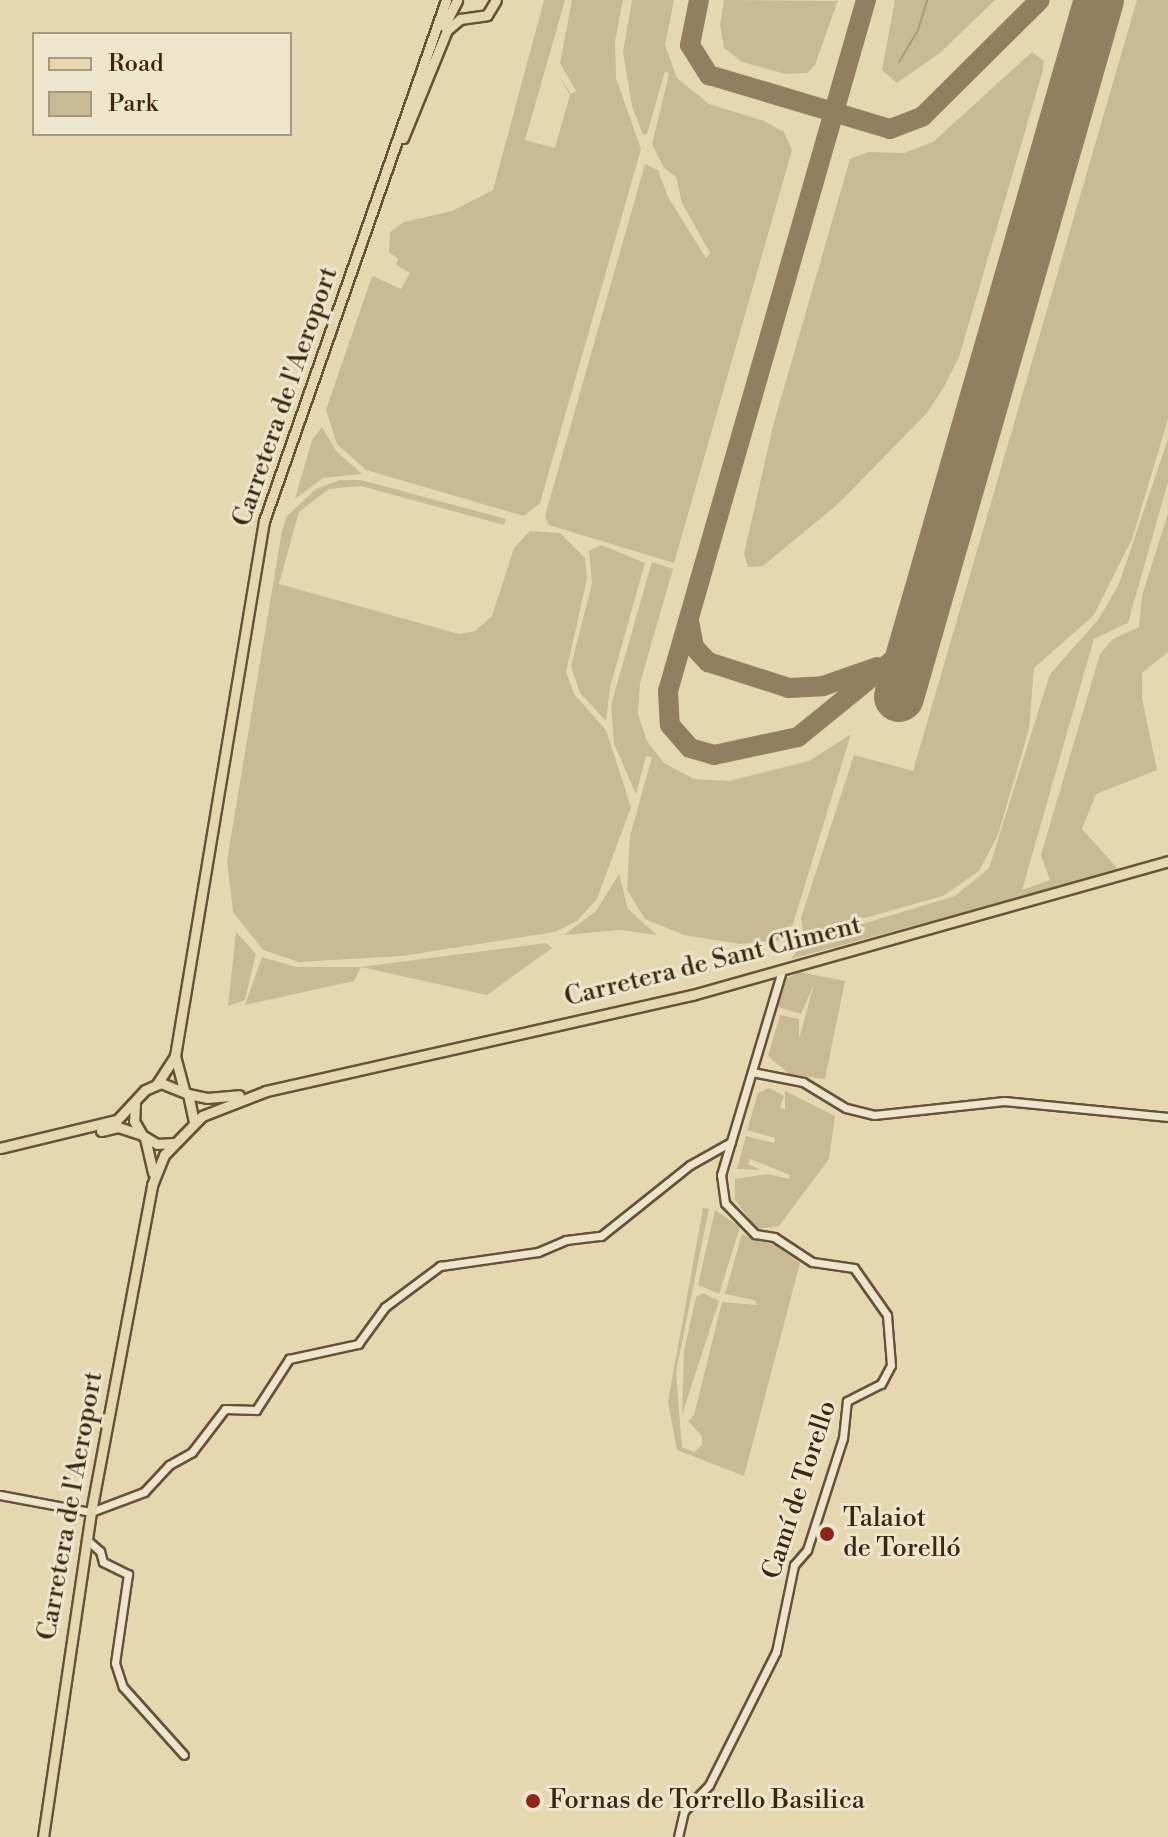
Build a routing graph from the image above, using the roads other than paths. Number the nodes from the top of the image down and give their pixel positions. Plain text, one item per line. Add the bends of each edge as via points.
1 (446, 0) edge
2 (457, 0) edge
3 (496, 0) edge
4 (474, 18) junction
5 (411, 96) junction
6 (353, 269) junction
7 (1168, 861) edge
8 (782, 970) junction
9 (175, 1056) junction
10 (752, 1072) junction
11 (157, 1084) junction
12 (266, 1091) junction
13 (186, 1092) junction
14 (135, 1104) junction
15 (1168, 1117) edge
16 (192, 1128) junction
17 (144, 1136) junction
18 (177, 1142) junction
19 (731, 1142) junction
20 (0, 1151) edge
21 (152, 1185) junction
22 (0, 1495) edge
23 (91, 1512) junction
24 (86, 1539) junction
25 (184, 1755) dead end
26 (43, 1837) edge
27 (678, 1837) edge

1 - 5 main road, Carretera de l'Aeroport
2 - 4 main road
2 - 5 main road
3 - 4 main road via 490,13
4 - 6 main road via 455,21 444,34
5 - 6 main road, Carretera de l'Aeroport
6 - 9 main road, Carretera de l'Aeroport via 264,521
7 - 8 main road, Carretera de Sant Climent
8 - 10 street, Camí de Torello
8 - 12 main road, Carretera de Sant Climent
9 - 11 main road, Carretera de l'Aeroport
9 - 13 main road, Carretera de l'Aeroport
10 - 15 street via 803,1082 846,1108 874,1115 1004,1101
10 - 19 street, Camí de Torello
11 - 13 main road
11 - 14 main road
12 - 13 main road via 215,1099
12 - 16 main road via 208,1112
13 - 16 main road via 196,1114
14 - 17 main road via 134,1121
14 - 20 main road via 107,1124
16 - 18 main road
17 - 18 main road via 157,1144
17 - 20 main road via 118,1127
17 - 21 main road
18 - 21 main road via 164,1155
19 - 23 street via 690,1165 601,1236 566,1240 538,1252 440,1266 385,1307 358,1344 289,1359 256,1410 225,1409 192,1452 169,1465 144,1492
19 - 27 street, Camí de Torello via 721,1180 729,1212 753,1233 774,1237 809,1261 854,1268 886,1313 892,1355 887,1377 847,1401 843,1438 807,1550 794,1565 776,1652 709,1785 684,1811
21 - 23 main road, Carretera de l'Aeroport
22 - 23 street
23 - 24 main road, Carretera de l'Aeroport
24 - 25 street via 100,1551 103,1562 128,1574 116,1641 123,1687
24 - 26 main road, Carretera de l'Aeroport

